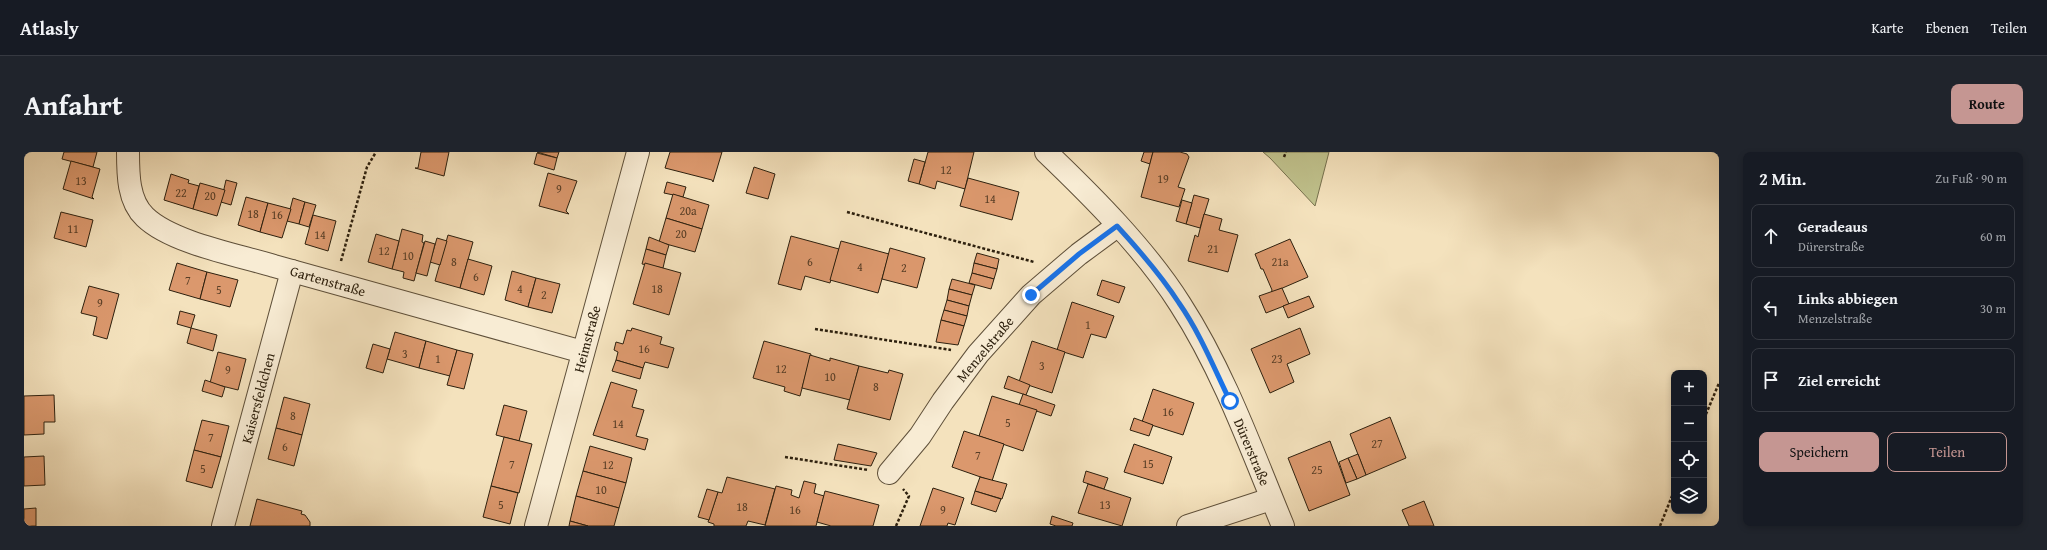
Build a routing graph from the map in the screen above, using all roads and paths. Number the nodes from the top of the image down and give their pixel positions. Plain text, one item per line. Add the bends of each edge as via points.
1 (128, 152) edge
2 (376, 152) edge
3 (638, 152) edge
4 (1046, 152) edge
5 (1286, 152) edge
6 (1284, 157) dead end
7 (847, 212) dead end
8 (1117, 226) junction
9 (1061, 269) junction
10 (292, 271) junction
11 (335, 283) junction
12 (815, 329) dead end
13 (583, 352) junction
14 (978, 354) junction
15 (1719, 383) edge
16 (1707, 412) edge
17 (785, 457) dead end
18 (889, 473) junction
19 (1271, 498) junction
20 (1671, 498) edge
21 (223, 526) edge
22 (536, 526) edge
23 (896, 526) edge
24 (1188, 526) edge
25 (1283, 526) edge
26 (1660, 526) edge

1 - 10 street, Gartenstraße via 128,176 134,200 144,217 159,228 185,240
2 - 11 path via 367,167
3 - 13 street, Heimstraße
4 - 8 street, Dürerstraße
5 - 6 path
7 - 9 path
8 - 9 street, Menzelstraße
8 - 19 street, Dürerstraße via 1148,260 1180,303 1230,401
9 - 14 street, Menzelstraße via 1031,295
10 - 11 street, Gartenstraße
10 - 21 street, Kaisersfeldchen
11 - 13 street, Gartenstraße
12 - 14 path
13 - 22 street, Heimstraße
14 - 18 street, Menzelstraße via 920,436
15 - 16 path
17 - 18 path
18 - 23 path via 909,496
19 - 24 street
19 - 25 street, Dürerstraße
20 - 26 path

